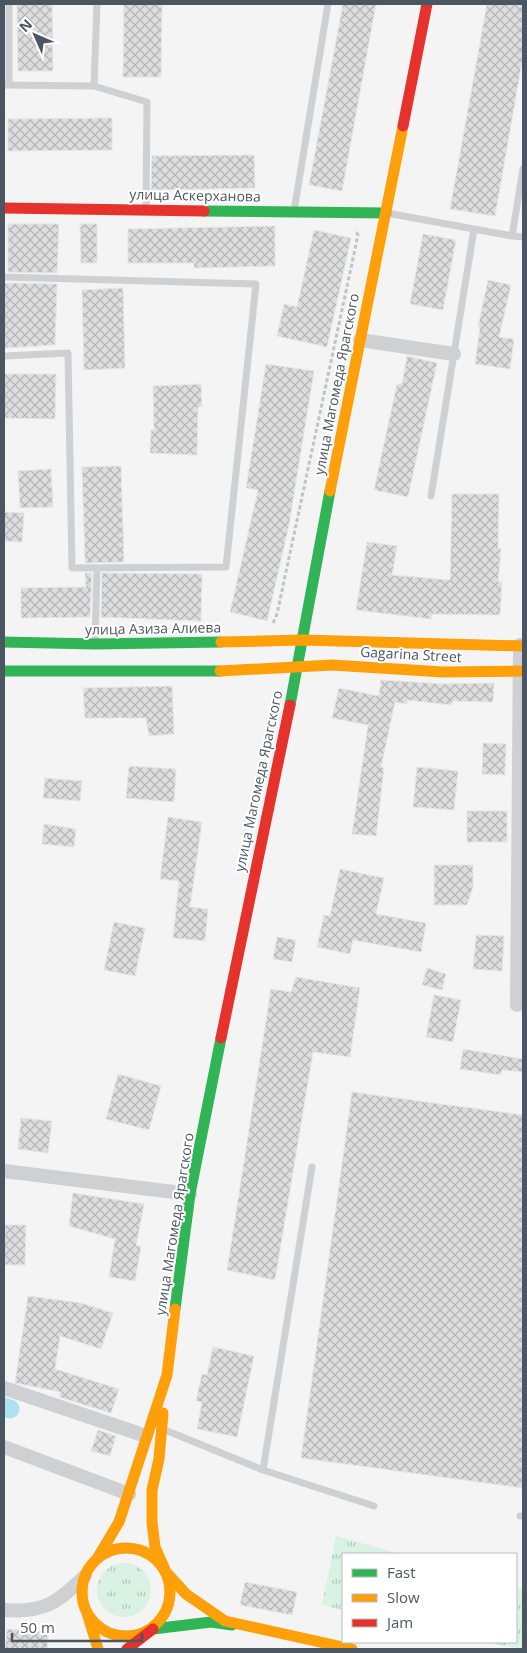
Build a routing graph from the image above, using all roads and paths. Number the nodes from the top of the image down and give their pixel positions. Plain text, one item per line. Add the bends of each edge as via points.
1 (9, 4) edge
2 (97, 4) edge
3 (328, 4) edge
4 (427, 4) edge
5 (6, 85) edge
6 (94, 86) junction
7 (523, 169) edge
8 (4, 208) edge
9 (146, 210) junction
10 (294, 212) junction
11 (346, 212) junction
12 (386, 213) junction
13 (474, 229) junction
14 (512, 236) junction
15 (523, 237) edge
16 (4, 277) edge
17 (360, 340) junction
18 (454, 354) junction
19 (4, 356) edge
20 (431, 496) dead end
21 (97, 568) junction
22 (264, 623) dead end
23 (302, 640) junction
24 (4, 642) edge
25 (95, 644) junction
26 (522, 646) edge
27 (298, 667) junction
28 (522, 670) edge
29 (4, 671) edge
30 (517, 1005) dead end
31 (312, 1167) dead end
32 (4, 1170) edge
33 (190, 1194) junction
34 (167, 1375) junction
35 (4, 1388) edge
36 (162, 1429) junction
37 (146, 1436) junction
38 (4, 1447) edge
39 (264, 1470) junction
40 (129, 1494) junction
41 (374, 1506) dead end
42 (98, 1557) junction
43 (166, 1572) junction
44 (85, 1576) junction
45 (4, 1610) edge
46 (87, 1613) junction
47 (153, 1628) junction
48 (98, 1649) edge
49 (127, 1649) edge
50 (342, 1649) edge
51 (352, 1649) edge

1 - 5 lane
2 - 6 lane
3 - 10 lane
4 - 12 main road, улица Магомеда Ярагского
5 - 6 lane
6 - 9 lane via 147,102
7 - 14 lane
8 - 9 main road, улица Аскерханова
9 - 10 main road, улица Аскерханова
10 - 11 main road, улица Аскерханова
11 - 12 main road, улица Аскерханова
11 - 22 path via 358,235 277,614 273,624
12 - 13 lane
12 - 17 main road, улица Магомеда Ярагского
13 - 14 lane
13 - 18 lane
14 - 15 lane
16 - 21 lane via 256,284 226,567
17 - 18 street
17 - 23 main road, улица Магомеда Ярагского
18 - 20 lane
19 - 21 lane via 68,352 72,568
21 - 25 lane
23 - 25 main road, улица Азиза Алиева
23 - 26 main road, Gagarina Street
23 - 27 main road, улица Магомеда Ярагского
24 - 25 main road, улица Азиза Алиева
26 - 28 street
27 - 28 main road, Gagarina Street via 332,665 443,672
27 - 29 main road via 242,671
27 - 33 main road, улица Магомеда Ярагского
28 - 30 street
31 - 39 lane
32 - 33 street
33 - 34 main road, улица Магомеда Ярагского
34 - 36 main road
34 - 37 main road, улица Магомеда Ярагского
35 - 37 street
36 - 39 lane
36 - 43 main road via 152,1490 152,1522 155,1547
37 - 40 main road, улица Магомеда Ярагского
38 - 40 street
39 - 41 lane
40 - 42 main road, улица Магомеда Ярагского via 119,1522
42 - 43 main road via 118,1548 133,1548 149,1554
42 - 44 main road
43 - 47 main road via 170,1601
43 - 51 main road via 186,1594 225,1621
44 - 45 street via 60,1599 43,1609
44 - 46 main road via 81,1587
46 - 47 main road via 99,1627 115,1635 130,1636
46 - 48 main road
47 - 49 main road
47 - 50 main road via 211,1622

